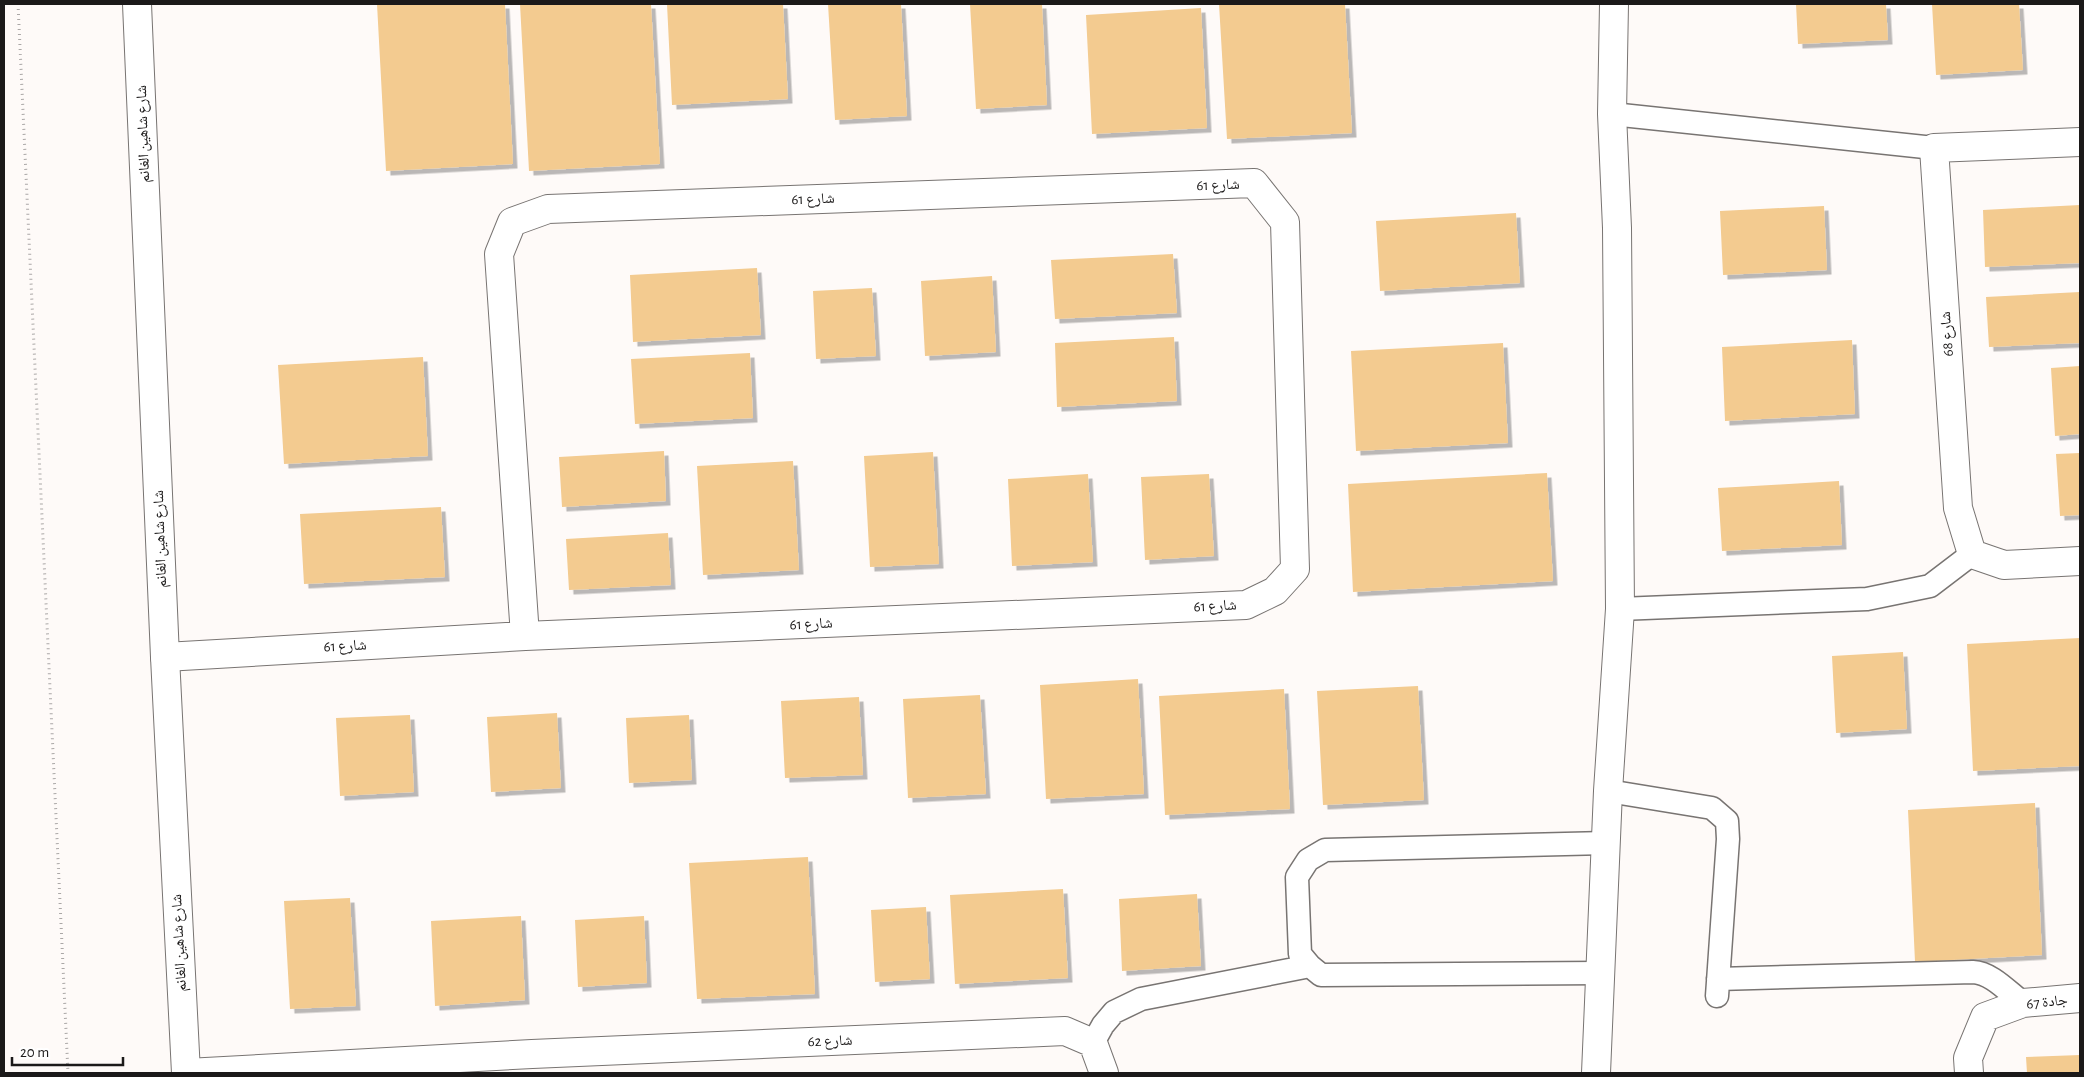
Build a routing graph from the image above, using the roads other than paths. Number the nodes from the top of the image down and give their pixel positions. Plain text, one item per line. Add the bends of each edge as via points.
1 (137, 4) edge
2 (1614, 4) edge
3 (1612, 114) junction
4 (2080, 142) edge
5 (1934, 148) junction
6 (1972, 554) junction
7 (2080, 561) edge
8 (1620, 609) junction
9 (525, 636) junction
10 (165, 657) junction
11 (1608, 791) junction
12 (1606, 843) junction
13 (1310, 966) junction
14 (1601, 973) junction
15 (2080, 998) edge
16 (2023, 1003) junction
17 (1094, 1043) junction
18 (533, 1064) edge
19 (186, 1073) edge
20 (1104, 1073) edge
21 (1596, 1073) edge
22 (1969, 1073) edge

1 - 10 street, شارع شاهين الغانم
2 - 3 street
3 - 5 lane
3 - 8 street via 1617,228
4 - 5 street
5 - 6 street, شارع 68 via 1958,508
6 - 7 street via 2004,565
6 - 8 lane via 1930,586 1867,599
8 - 11 street
9 - 9 street, شارع 61 via 1246,605 1275,592 1295,569 1285,222 1254,183 548,209 512,222 499,254
9 - 10 street, شارع 61
10 - 19 street, شارع شاهين الغانم
11 - 12 street
11 - 16 lane via 1712,808 1727,821 1718,988 1980,972
12 - 13 lane via 1325,850 1308,860 1298,877 1300,954
12 - 14 street
13 - 14 lane via 1321,975
13 - 17 lane via 1140,999 1114,1012 1102,1025
14 - 21 street
15 - 16 street, جادة 67
16 - 22 street, جادة 67 via 1985,1016 1968,1058
17 - 18 street, شارع 62 via 1065,1031
17 - 20 street
18 - 19 street, شارع 62

